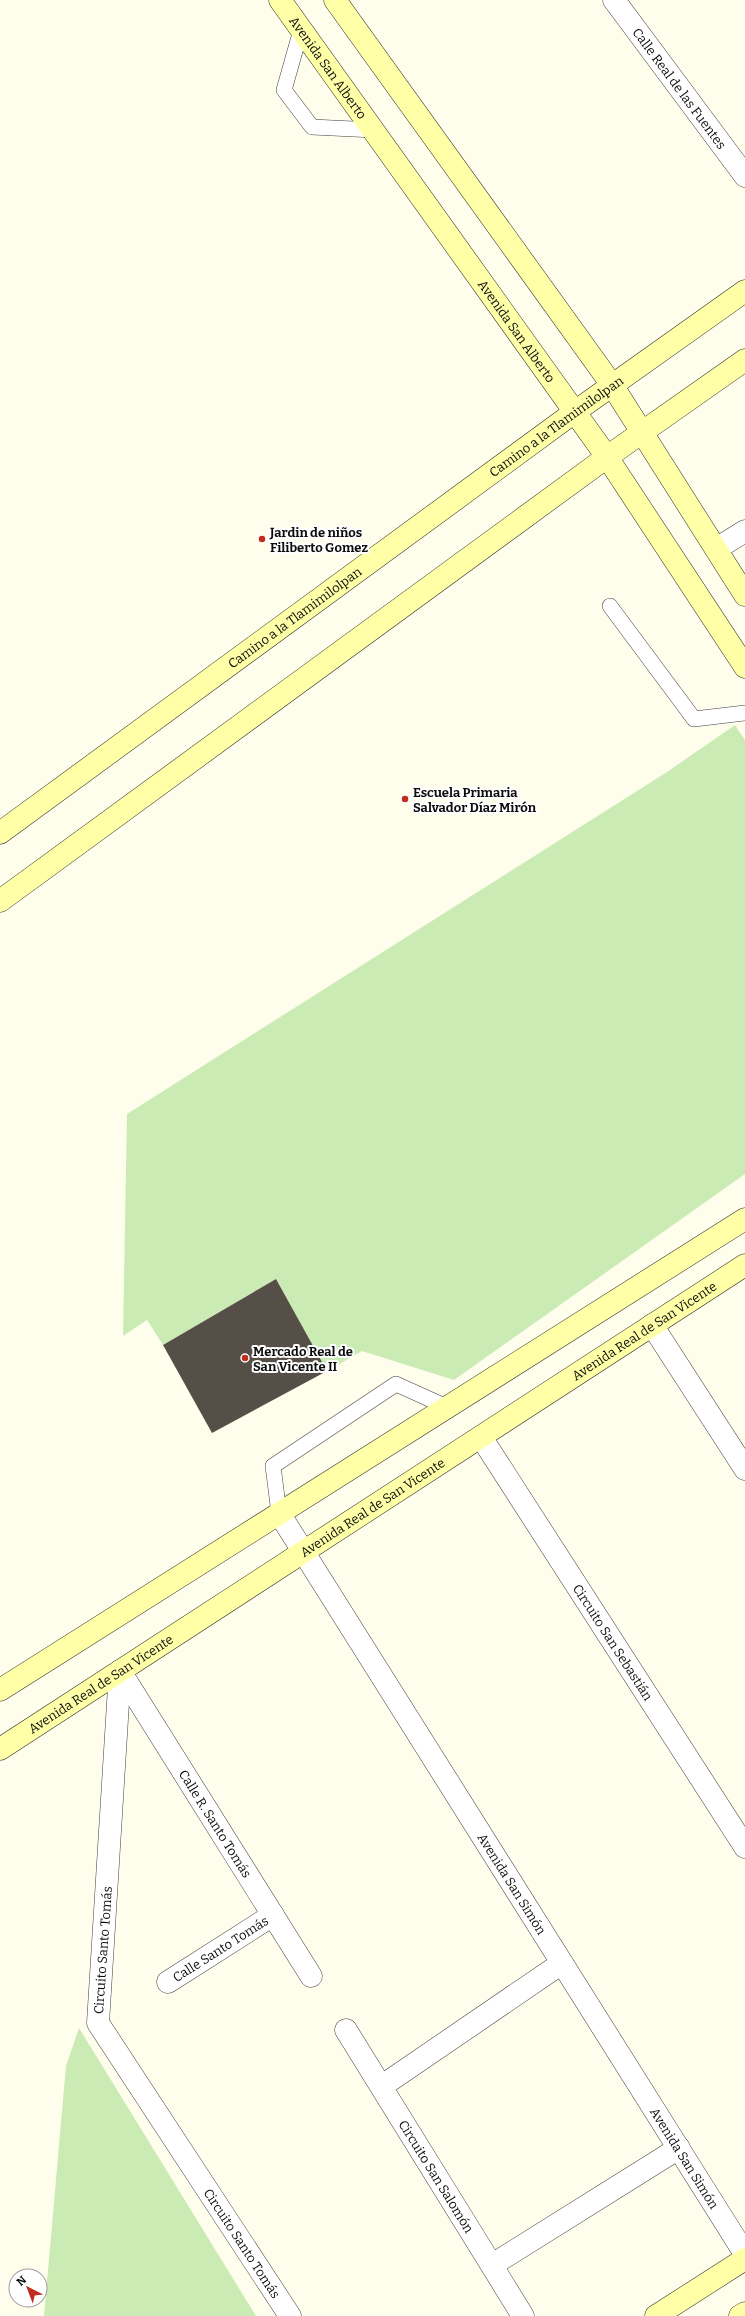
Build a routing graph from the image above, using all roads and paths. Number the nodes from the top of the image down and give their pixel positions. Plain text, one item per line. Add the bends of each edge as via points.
1 (280, 0) edge
2 (335, 0) edge
3 (614, 0) edge
4 (301, 30) junction
5 (374, 130) junction
6 (745, 176) edge
7 (745, 291) edge
8 (745, 360) edge
9 (612, 385) junction
10 (576, 412) junction
11 (644, 432) junction
12 (607, 457) junction
13 (745, 531) edge
14 (716, 549) junction
15 (745, 595) edge
16 (610, 606) dead end
17 (745, 667) edge
18 (745, 713) edge
19 (0, 833) edge
20 (0, 901) edge
21 (745, 1219) edge
22 (745, 1265) edge
23 (652, 1325) junction
24 (447, 1407) junction
25 (481, 1437) junction
26 (745, 1469) edge
27 (279, 1513) junction
28 (304, 1552) junction
29 (120, 1671) junction
30 (0, 1690) edge
31 (0, 1749) edge
32 (745, 1847) edge
33 (273, 1915) junction
34 (562, 1963) junction
35 (311, 1976) dead end
36 (168, 1982) dead end
37 (346, 2030) dead end
38 (382, 2086) junction
39 (679, 2148) junction
40 (745, 2254) edge
41 (745, 2259) edge
42 (492, 2265) junction
43 (745, 2312) edge
44 (290, 2316) edge
45 (523, 2316) edge
46 (656, 2316) edge
47 (740, 2316) edge

1 - 4 street, Avenida San Alberto
2 - 9 street
3 - 6 street, Calle Real de las Fuentes
4 - 5 street, Avenida San Alberto
4 - 5 lane via 284,90 312,127
5 - 10 street, Avenida San Alberto
7 - 9 street, Camino a la Tlamimilolpan
8 - 11 street
9 - 10 street, Camino a la Tlamimilolpan
9 - 11 street
10 - 12 street, Avenida San Alberto
10 - 19 street, Camino a la Tlamimilolpan
11 - 12 street
11 - 14 street
12 - 17 street, Avenida San Alberto
12 - 20 street
13 - 14 street
14 - 15 street
16 - 18 lane via 694,719
21 - 24 street
22 - 23 street, Avenida Real de San Vicente
23 - 25 street, Avenida Real de San Vicente
23 - 26 street
24 - 27 street
24 - 27 lane via 396,1384 273,1466
25 - 28 street, Avenida Real de San Vicente
25 - 32 street, Circuito San Sebastián
27 - 28 street, Avenida San Simón
27 - 30 street
28 - 29 street, Avenida Real de San Vicente
28 - 34 street, Avenida San Simón
29 - 31 street, Avenida Real de San Vicente
29 - 33 street, Calle R. Santo Tomás
29 - 44 street, Circuito Santo Tomás via 98,2023
33 - 35 street, Calle R. Santo Tomás
33 - 36 street, Calle Santo Tomás
34 - 38 street
34 - 39 street, Avenida San Simón
37 - 38 street
38 - 42 street, Circuito San Salomón
39 - 40 street, Avenida San Simón
39 - 42 street
41 - 46 street
42 - 45 street
43 - 47 street

